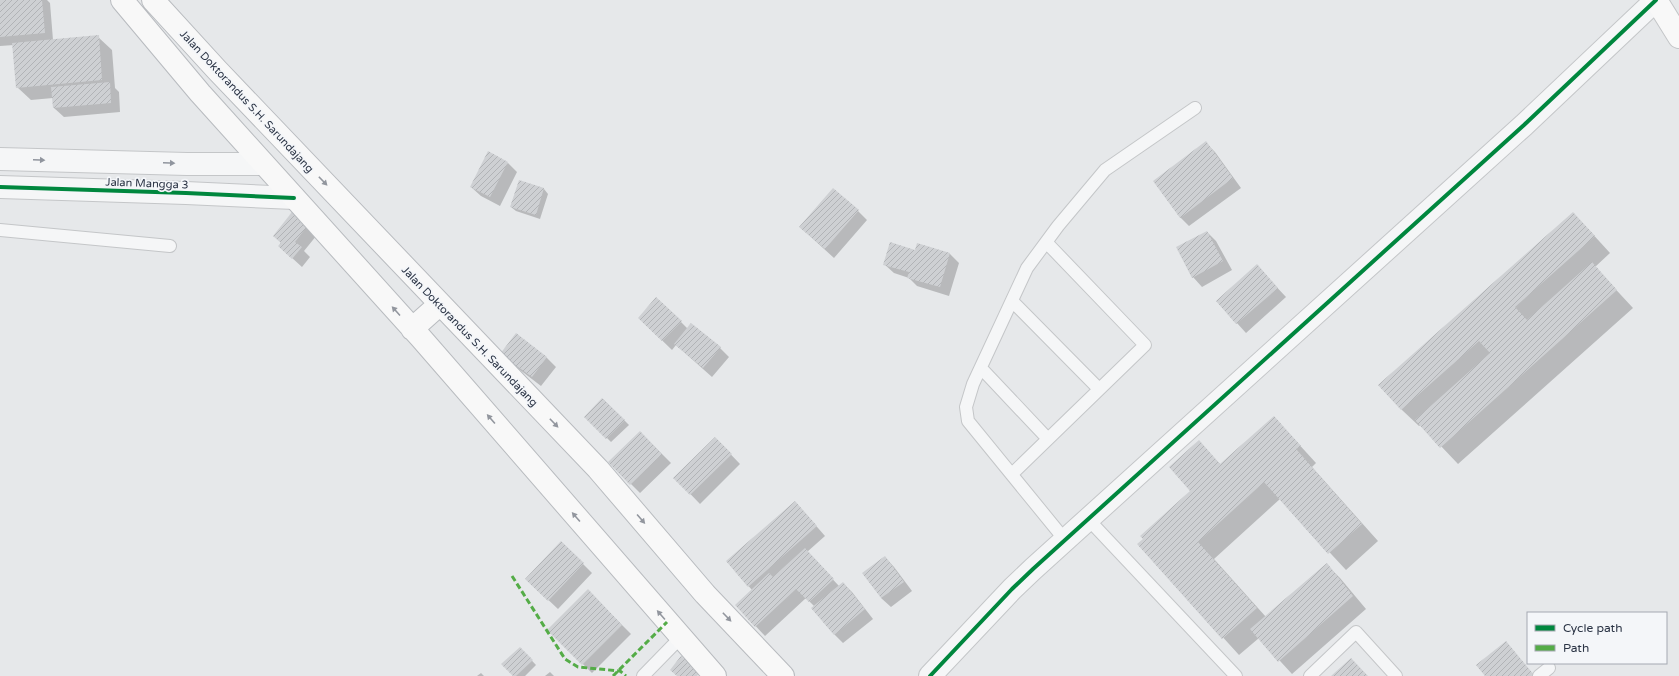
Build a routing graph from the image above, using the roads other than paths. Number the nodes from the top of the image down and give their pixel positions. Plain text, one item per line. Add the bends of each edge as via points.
1 (122, 0) edge
2 (153, 0) edge
3 (1656, 0) edge
4 (1679, 37) edge
5 (1195, 108) dead end
6 (0, 159) edge
7 (263, 164) junction
8 (0, 187) edge
9 (294, 198) junction
10 (0, 230) edge
11 (1046, 242) junction
12 (170, 246) dead end
13 (1012, 301) junction
14 (440, 304) junction
15 (412, 329) junction
16 (981, 368) junction
17 (1098, 390) junction
18 (1048, 439) junction
19 (1012, 474) junction
20 (1088, 519) junction
21 (1065, 540) junction
22 (681, 637) junction
23 (1549, 668) dead end
24 (643, 676) edge
25 (715, 676) edge
26 (783, 676) edge
27 (930, 676) edge
28 (1236, 676) edge
29 (1310, 676) edge
30 (1396, 676) edge
31 (1539, 676) edge

1 - 7 main road
2 -> 14 main road, Jalan Doktorandus S.H. Sarundajang
3 - 4 main road
3 - 20 street via 1524,125
5 - 11 lane via 1105,170
6 -> 7 street, Jalan Mangga 3
7 - 9 main road
8 - 9 street, Jalan Mangga 3
15 -> 9 main road
10 - 12 lane
11 - 13 lane via 1027,268
11 - 17 lane via 1145,345
13 - 16 lane
13 - 17 lane
14 - 15 main road
14 -> 26 main road, Jalan Doktorandus S.H. Sarundajang via 598,469 705,594
22 -> 15 main road
16 - 18 lane
16 - 19 lane via 966,406 968,421
17 - 18 lane
18 - 19 lane
19 - 21 lane
20 - 21 street
20 - 28 lane
21 - 27 street via 1012,589
22 - 24 lane
22 - 25 main road
23 - 31 lane
29 - 30 lane via 1356,632

